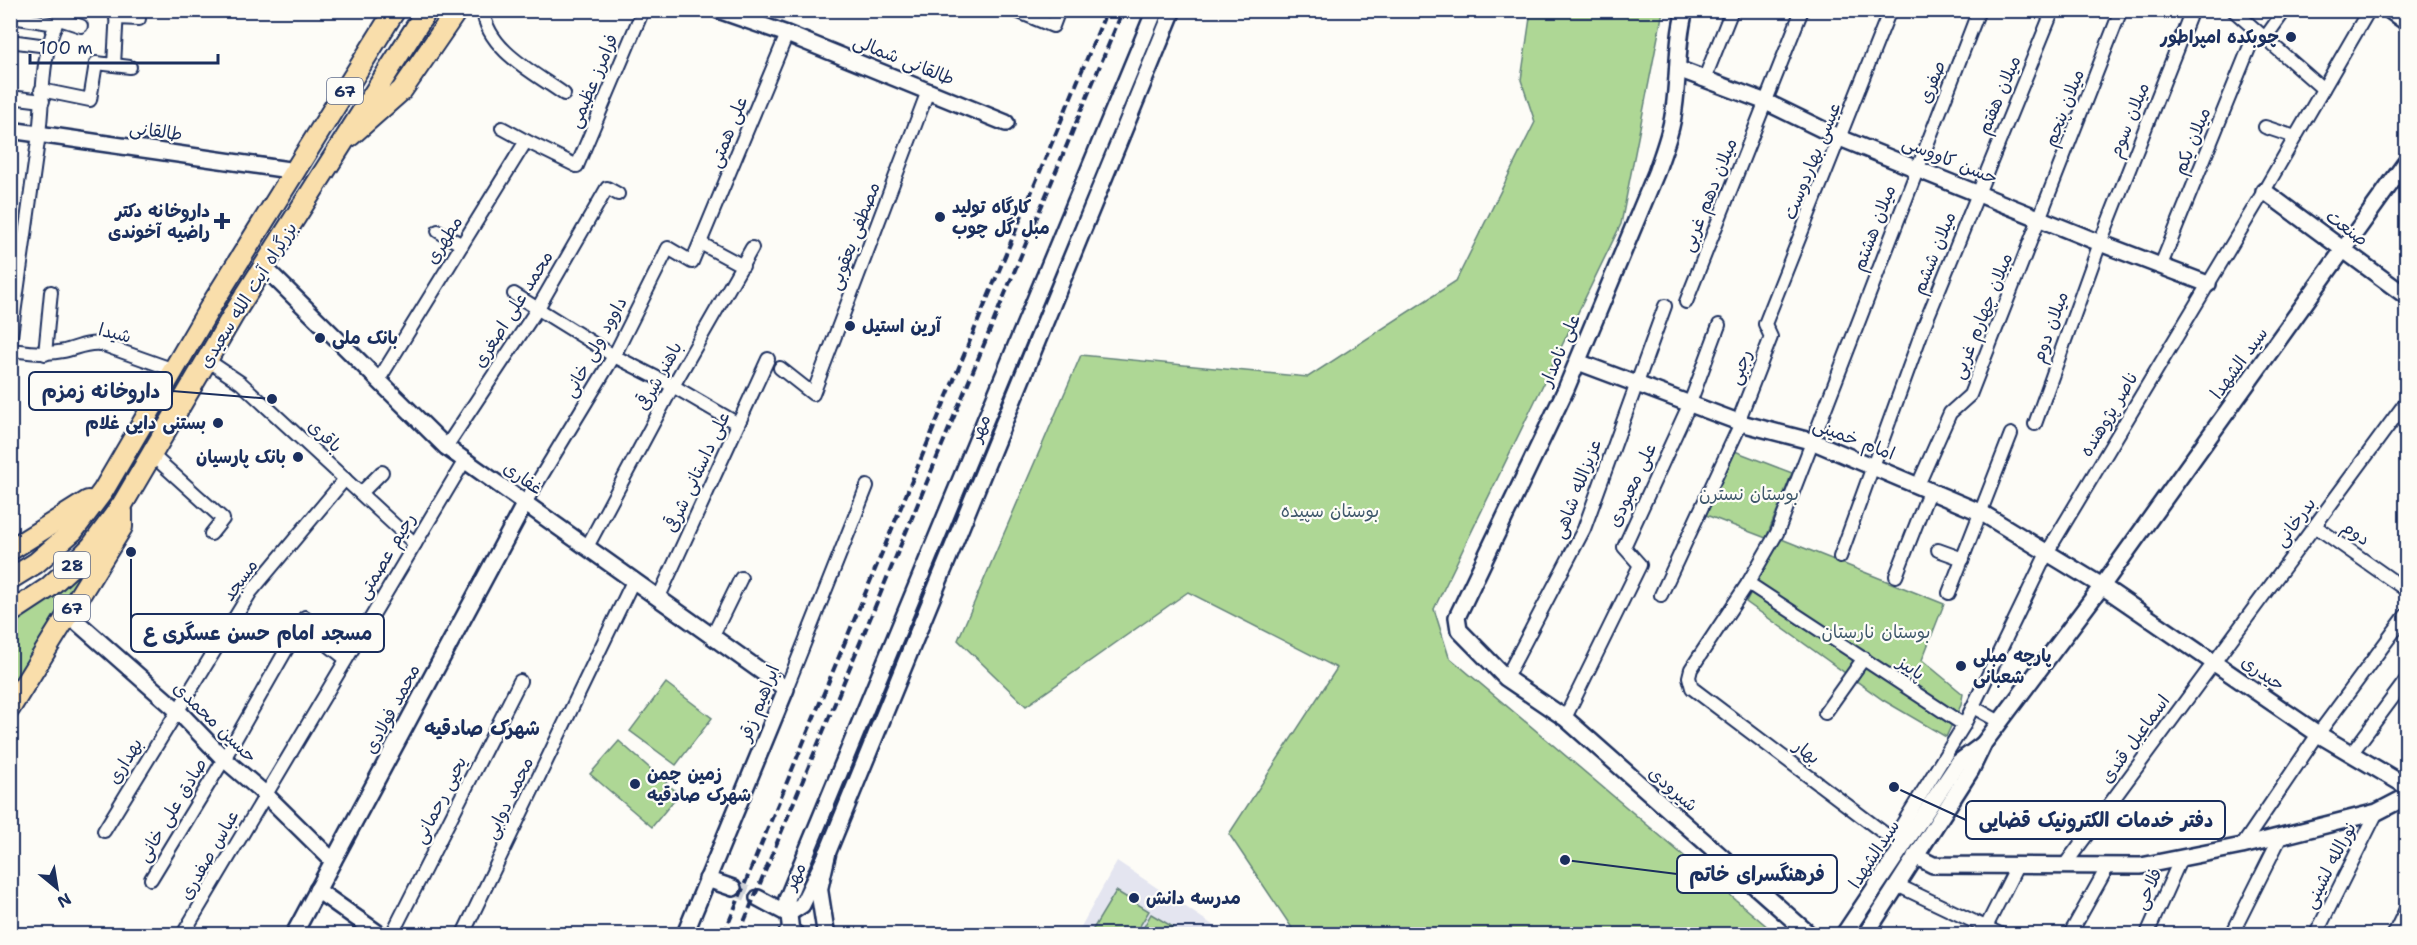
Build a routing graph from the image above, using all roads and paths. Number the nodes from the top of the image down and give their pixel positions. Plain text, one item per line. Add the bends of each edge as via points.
1 (395, 10) edge
2 (427, 10) edge
3 (457, 10) edge
4 (483, 10) edge
5 (643, 10) edge
6 (718, 10) edge
7 (1014, 10) edge
8 (1059, 10) edge
9 (1155, 10) edge
10 (1173, 10) edge
11 (1685, 10) edge
12 (1732, 10) edge
13 (1802, 10) edge
14 (1890, 10) edge
15 (1979, 10) edge
16 (2053, 10) edge
17 (2121, 10) edge
18 (2192, 10) edge
19 (2233, 10) edge
20 (2285, 10) edge
21 (2369, 10) edge
22 (2389, 10) edge
23 (116, 14) edge
24 (12, 18) dead end
25 (139, 19) dead end
26 (58, 22) junction
27 (2406, 22) edge
28 (81, 26) dead end
29 (1147, 29) junction
30 (787, 34) junction
31 (1164, 34) junction
32 (2260, 34) junction
33 (10, 41) edge
34 (47, 46) junction
35 (114, 65) junction
36 (129, 67) dead end
37 (1678, 69) junction
38 (1704, 80) junction
39 (2323, 89) junction
40 (928, 91) junction
41 (564, 94) dead end
42 (42, 96) junction
43 (10, 97) edge
44 (1766, 102) junction
45 (1006, 123) dead end
46 (2265, 127) dead end
47 (502, 128) dead end
48 (10, 130) edge
49 (39, 134) junction
50 (2295, 137) junction
51 (348, 138) junction
52 (1840, 138) junction
53 (526, 141) junction
54 (2406, 162) edge
55 (1917, 168) junction
56 (296, 171) junction
57 (2264, 190) junction
58 (612, 191) dead end
59 (1977, 193) junction
60 (2040, 219) junction
61 (438, 231) dead end
62 (2100, 243) junction
63 (702, 244) junction
64 (462, 245) junction
65 (752, 248) dead end
66 (16, 249) edge
67 (2343, 250) junction
68 (2161, 265) junction
69 (743, 266) junction
70 (264, 267) junction
71 (15, 274) edge
72 (2208, 284) junction
73 (51, 292) dead end
74 (514, 294) dead end
75 (2406, 296) edge
76 (1686, 302) dead end
77 (1665, 306) dead end
78 (538, 308) junction
79 (1765, 324) joint
80 (1719, 325) dead end
81 (11, 338) edge
82 (10, 350) edge
83 (45, 354) junction
84 (614, 356) junction
85 (768, 359) dead end
86 (207, 360) junction
87 (1578, 362) junction
88 (780, 368) dead end
89 (174, 370) junction
90 (378, 381) junction
91 (1635, 385) junction
92 (673, 386) junction
93 (2406, 402) edge
94 (1690, 403) junction
95 (1741, 423) junction
96 (738, 424) junction
97 (2035, 424) dead end
98 (2011, 434) dead end
99 (1814, 442) junction
100 (446, 447) junction
101 (152, 455) junction
102 (465, 460) junction
103 (1872, 466) junction
104 (382, 472) dead end
105 (345, 479) junction
106 (867, 486) dead end
107 (1924, 487) junction
108 (103, 491) junction
109 (361, 493) junction
110 (525, 503) junction
111 (122, 505) junction
112 (1982, 513) junction
113 (2315, 526) junction
114 (211, 534) dead end
115 (415, 544) junction
116 (587, 547) junction
117 (10, 550) edge
118 (1938, 550) dead end
119 (2048, 550) junction
120 (1840, 557) dead end
121 (1963, 560) junction
122 (1896, 576) dead end
123 (741, 578) dead end
124 (10, 579) edge
125 (634, 579) junction
126 (1748, 584) junction
127 (2102, 586) junction
128 (2406, 590) edge
129 (1950, 593) dead end
130 (1661, 595) dead end
131 (658, 599) junction
132 (10, 613) edge
133 (68, 614) junction
134 (2406, 615) edge
135 (305, 617) dead end
136 (712, 638) junction
137 (322, 640) dead end
138 (1864, 658) junction
139 (346, 659) junction
140 (2213, 662) junction
141 (1506, 678) junction
142 (2406, 680) edge
143 (520, 681) dead end
144 (1692, 688) joint
145 (786, 689) junction
146 (1973, 707) junction
147 (10, 708) edge
148 (177, 710) junction
149 (1825, 713) dead end
150 (1566, 718) junction
151 (2000, 722) junction
152 (1964, 725) junction
153 (2318, 734) junction
154 (1984, 743) junction
155 (2351, 754) junction
156 (224, 759) junction
157 (2405, 786) edge
158 (265, 794) junction
159 (2377, 812) junction
160 (104, 831) dead end
161 (2281, 836) junction
162 (1901, 846) junction
163 (2242, 846) junction
164 (827, 854) junction
165 (1915, 856) junction
166 (2181, 858) junction
167 (333, 861) junction
168 (2016, 866) junction
169 (2064, 866) junction
170 (2108, 866) junction
171 (151, 879) dead end
172 (707, 879) junction
173 (1897, 885) junction
174 (733, 888) tunnel mouth
175 (317, 890) junction
176 (758, 898) tunnel mouth
177 (2406, 909) edge
178 (788, 914) junction
179 (1984, 931) edge
180 (183, 934) edge
181 (294, 934) edge
182 (380, 934) edge
183 (392, 934) edge
184 (463, 934) edge
185 (685, 934) edge
186 (791, 934) edge
187 (826, 934) edge
188 (1809, 934) edge
189 (1844, 934) edge
190 (1866, 934) edge
191 (2000, 934) edge
192 (2070, 934) edge
193 (2147, 934) edge
194 (2232, 934) edge
195 (2316, 934) edge
196 (2394, 934) edge

1 - 56 main road, بزرگراه آیت الله سعیدی / 67
2 - 51 main road, بزرگراه آیت الله سعیدی / 67
3 - 51 main road via 402,90
4 - 41 street via 494,38 510,55
5 - 53 street, فرامرز عظیمی via 577,166
6 - 30 street, طالقانی شمالی
7 - 8 street via 1053,26
9 - 29 street, مهر
10 - 31 street, مهر
11 - 37 street, علی نامدار via 1678,39
12 - 38 street
13 - 44 street, میلان دهم غربی
14 - 52 street, عیسی بهاردوست
15 - 55 street, صفری
16 - 59 street, میلان هفتم
17 - 60 street, میلان پنجم
18 - 62 street, میلان سوم
19 - 32 street
20 - 32 street, میلان یکم
21 - 39 street, ناصر پژوهنده
22 - 27 street
23 - 25 street
23 - 35 street
24 - 26 street
26 - 28 street
26 - 34 street
29 - 31 street
29 - 178 street, مهر via 787,899
30 - 40 street, طالقانی شمالی
30 - 63 street, علی همتی
31 - 164 street, مهر
32 - 39 street
32 - 68 street, میلان یکم
33 - 34 street
34 - 42 street
35 - 36 street
35 - 42 street via 96,63 90,100
37 - 38 street, حسن کاووسی
37 - 87 street, علی نامدار via 1667,142
38 - 44 street, حسن کاووسی
39 - 50 street, ناصر پژوهنده
40 - 45 street, طالقانی شمالی
40 - 88 street, مصطفی یعقوبی via 813,394
42 - 43 street
42 - 49 street
44 - 52 street, حسن کاووسی
44 - 76 street, میلان دهم غربی
46 - 50 street
47 - 53 street
48 - 49 street, طالقانی
49 - 56 street, طالقانی
49 - 66 street
50 - 57 street, ناصر پژوهنده
51 - 70 main road, بزرگراه آیت الله سعیدی / 67
52 - 55 street, حسن کاووسی
52 - 79 street, عیسی بهاردوست
53 - 64 street, مطهری
54 - 67 street, سید الشهدا
55 - 59 street, حسن کاووسی
55 - 99 street, میلان هشتم
56 - 89 main road, بزرگراه آیت الله سعیدی / 67
57 - 67 street, صنعت
57 - 72 street, ناصر پژوهنده
58 - 78 street, محمد علی اصغری
59 - 60 street, حسن کاووسی
59 - 103 street, میلان ششم
60 - 62 street, حسن کاووسی
60 - 107 street, میلان چهارم غربی via 1970,395 1950,413
61 - 64 street
62 - 68 street, حسن کاووسی
62 - 97 street, میلان دوم
63 - 69 street
63 - 84 street, داوود ولی خانی via 693,262 668,248
64 - 90 street, مطهری
65 - 69 street, باهنر شرقی
66 - 71 street
67 - 75 street, صنعت
67 - 127 street, سید الشهدا
68 - 72 street, حسن کاووسی
69 - 92 street, باهنر شرقی
70 - 86 main road, بزرگراه آیت الله سعیدی / 67
70 - 90 street, غفاری
71 - 81 street
72 - 119 street, ناصر پژوهنده
73 - 83 street
74 - 78 street
77 - 91 street, عزیزالله شاهی
78 - 84 street
78 - 100 street, محمد علی اصغری
79 - 95 street, رجبی via 1771,337
80 - 94 street, علی معبودی
82 - 83 street, شیدا
83 - 89 street, شیدا via 91,343
84 - 92 street
84 - 110 street, داوود ولی خانی
85 - 96 street, علی داستانی شرقی
86 - 101 main road, بزرگراه آیت الله سعیدی / 67
86 - 105 street, باقری via 241,383
87 - 91 street, امام خمینی
87 - 141 street, علی نامدار via 1457,617 1460,630
89 - 108 main road, بزرگراه آیت الله سعیدی / 67
90 - 100 street, غفاری
91 - 94 street, امام خمینی
91 - 141 street, عزیزالله شاهی via 1584,529
92 - 96 street
92 - 116 street, باهنر شرقی
93 - 113 street, بدرخانی
94 - 95 street, امام خمینی
94 - 150 street, علی معبودی via 1624,548 1640,565
95 - 99 street, امام خمینی
95 - 130 street, رجبی
96 - 131 street, علی داستانی شرقی
98 - 112 street
99 - 103 street, امام خمینی
99 - 126 street, میلان هشتم via 1777,532
100 - 102 street, غفاری
101 - 111 main road, بزرگراه آیت الله سعیدی / 67
101 - 114 street via 223,519
102 - 110 street, غفاری
102 - 115 street, رحیم عصمتی
103 - 107 street, امام خمینی
103 - 120 street, میلان ششم
104 - 109 street
105 - 109 street, باقری
105 - 148 street, مسجد via 250,593
106 - 145 street, ابراهیم زقر
107 - 112 street, امام خمینی
107 - 122 street, میلان چهارم غربی
108 - 117 main road
108 - 124 main road, 28 via 73,531 36,564
109 - 115 street, باقری
110 - 116 street, غفاری
110 - 167 street, محمد فولادی
111 - 132 main road, 28 via 74,565
111 - 133 main road, بزرگراه آیت الله سعیدی / 67 via 122,527
112 - 119 street, امام خمینی
112 - 121 street
113 - 128 street, دوم
113 - 140 street, بدرخانی
115 - 139 street, رحیم عصمتی
116 - 125 street, غفاری
118 - 121 street
119 - 127 street, امام خمینی
119 - 146 street, ناصر پژوهنده
121 - 129 street
123 - 136 street
125 - 131 street, غفاری
125 - 184 street, محمد دوابی
126 - 138 street, پاییز
126 - 144 street, میلان هشتم via 1691,669
127 - 140 street, حیدری
127 - 151 street, سیدالشهدا
131 - 136 street, غفاری
133 - 147 main road, بزرگراه آیت الله سعیدی / 67
133 - 148 street, حسین محمدی
134 - 153 street
135 - 156 street, صادق علی خانی
136 - 145 street, غفاری
137 - 139 street
138 - 149 street
138 - 152 street, پاییز
139 - 158 street, رحیم عصمتی
140 - 153 street, حیدری
140 - 169 street, اسماعیل قندی
141 - 150 street, شیرودی
142 - 155 street
143 - 183 street, یحیی رحمانی
144 - 162 street, بهار
145 - 172 street, ابراهیم زقر
146 - 151 street
146 - 152 street, ناصر پژوهنده
148 - 156 street, حسین محمدی
148 - 160 street, بهداری
150 - 188 street, شیرودی
151 - 154 street, سیدالشهدا
152 - 162 street, ناصر پژوهنده via 1902,825
153 - 155 street, حیدری
153 - 163 street
154 - 162 street, سیدالشهدا via 1959,762
154 - 165 street, سیدالشهدا
155 - 157 street, حیدری
156 - 158 street, حسین محمدی
156 - 171 street, صادق علی خانی
157 - 159 street
158 - 167 street, حسین محمدی
158 - 180 street, عباس صفدری
159 - 161 street
159 - 195 street, نورالله لشینی
161 - 163 street
161 - 194 street
162 - 189 street, سیدالشهدا
163 - 166 street
164 - 178 street, مهر via 802,906
164 - 187 main road via 819,889
165 - 168 street via 1933,865
165 - 173 street, سیدالشهدا
166 - 170 street via 2141,866
166 - 193 street, فلاحی
167 - 175 street, محمد فولادی
168 - 169 street
168 - 179 street
169 - 170 street
170 - 192 street
172 - 174 street
172 - 185 street, ابراهیم زقر
173 - 179 street
173 - 190 street, سیدالشهدا
175 - 181 street, محمد فولادی
175 - 182 street
176 - 178 street
177 - 196 street
178 - 186 street
179 - 191 street

